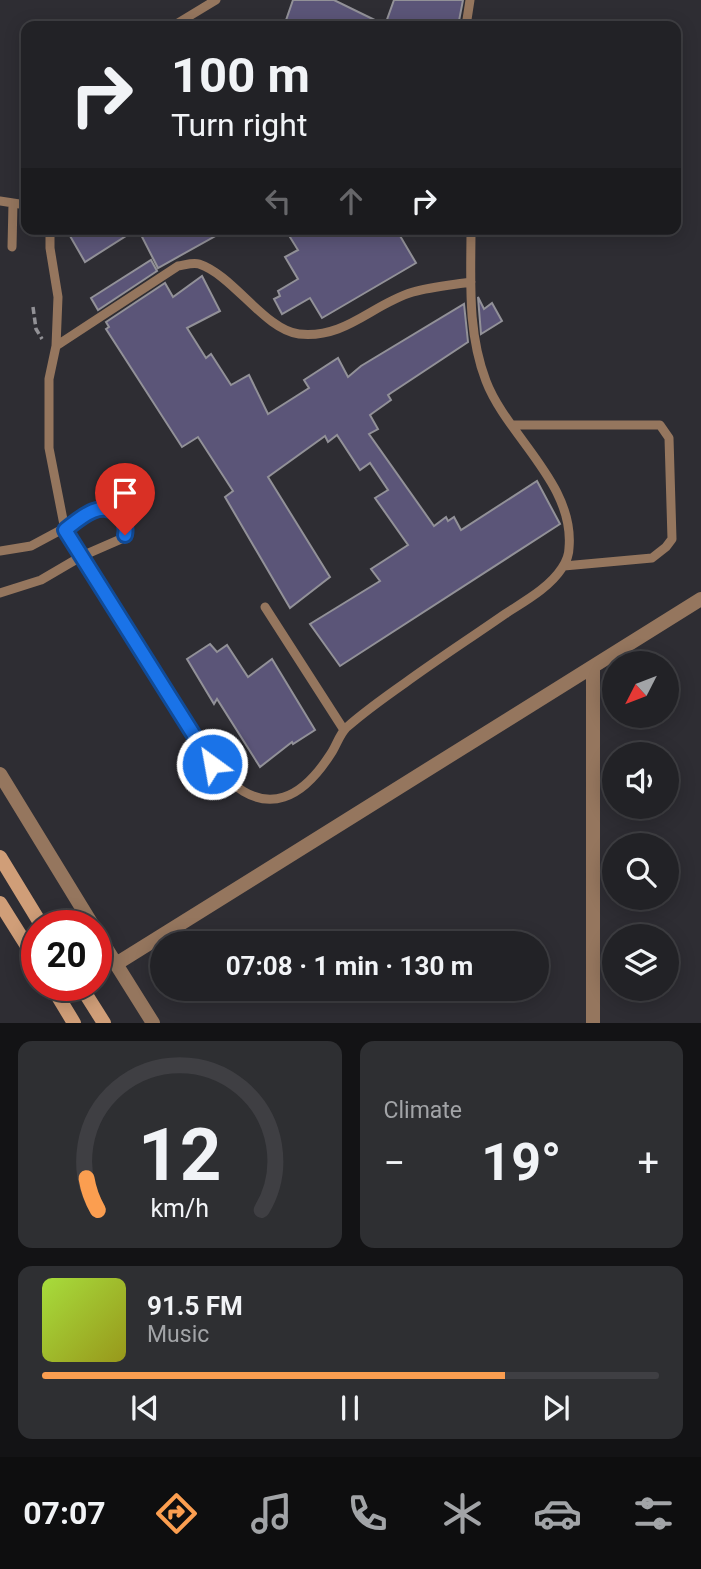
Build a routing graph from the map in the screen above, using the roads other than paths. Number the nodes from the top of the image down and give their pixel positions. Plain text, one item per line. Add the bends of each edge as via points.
1 (216, 0) edge
2 (470, 0) edge
3 (181, 21) edge
4 (467, 21) edge
5 (0, 201) edge
6 (13, 203) junction
7 (21, 204) edge
8 (50, 235) edge
9 (471, 235) edge
10 (12, 247) dead end
11 (471, 282) junction
12 (55, 350) junction
13 (512, 425) junction
14 (65, 530) junction
15 (0, 551) edge
16 (82, 556) junction
17 (564, 566) junction
18 (0, 593) edge
19 (701, 599) edge
20 (265, 607) dead end
21 (593, 667) junction
22 (344, 730) junction
23 (0, 774) edge
24 (0, 857) edge
25 (0, 903) edge
26 (32, 910) edge
27 (83, 910) edge
28 (21, 936) edge
29 (112, 958) edge
30 (116, 964) junction
31 (61, 1001) edge
32 (90, 1001) edge
33 (74, 1023) edge
34 (104, 1023) edge
35 (153, 1023) edge
36 (593, 1023) edge

1 - 3 lane
2 - 4 lane
5 - 6 lane
6 - 7 lane
6 - 10 lane
8 - 12 lane via 58,297
9 - 11 lane
11 - 12 lane via 411,292 335,331 313,335 295,334 272,320 212,270 197,263 178,266
11 - 13 lane via 470,317 477,354 487,384
12 - 14 lane via 49,380 49,448
13 - 17 lane via 562,502 569,524
13 - 17 lane via 660,425 668,438 671,539 666,547 652,558
14 - 15 lane via 31,547
14 - 16 lane
14 - 16 lane via 100,509 124,519 126,531 121,539
16 - 18 lane via 41,580
16 - 22 lane via 212,764 230,783 247,794 282,798 316,775
17 - 22 lane via 538,592
19 - 21 street
20 - 22 lane
21 - 30 street
21 - 36 street
23 - 27 street
24 - 26 main road
25 - 28 main road
29 - 30 street
30 - 35 street
31 - 33 main road
32 - 34 main road

